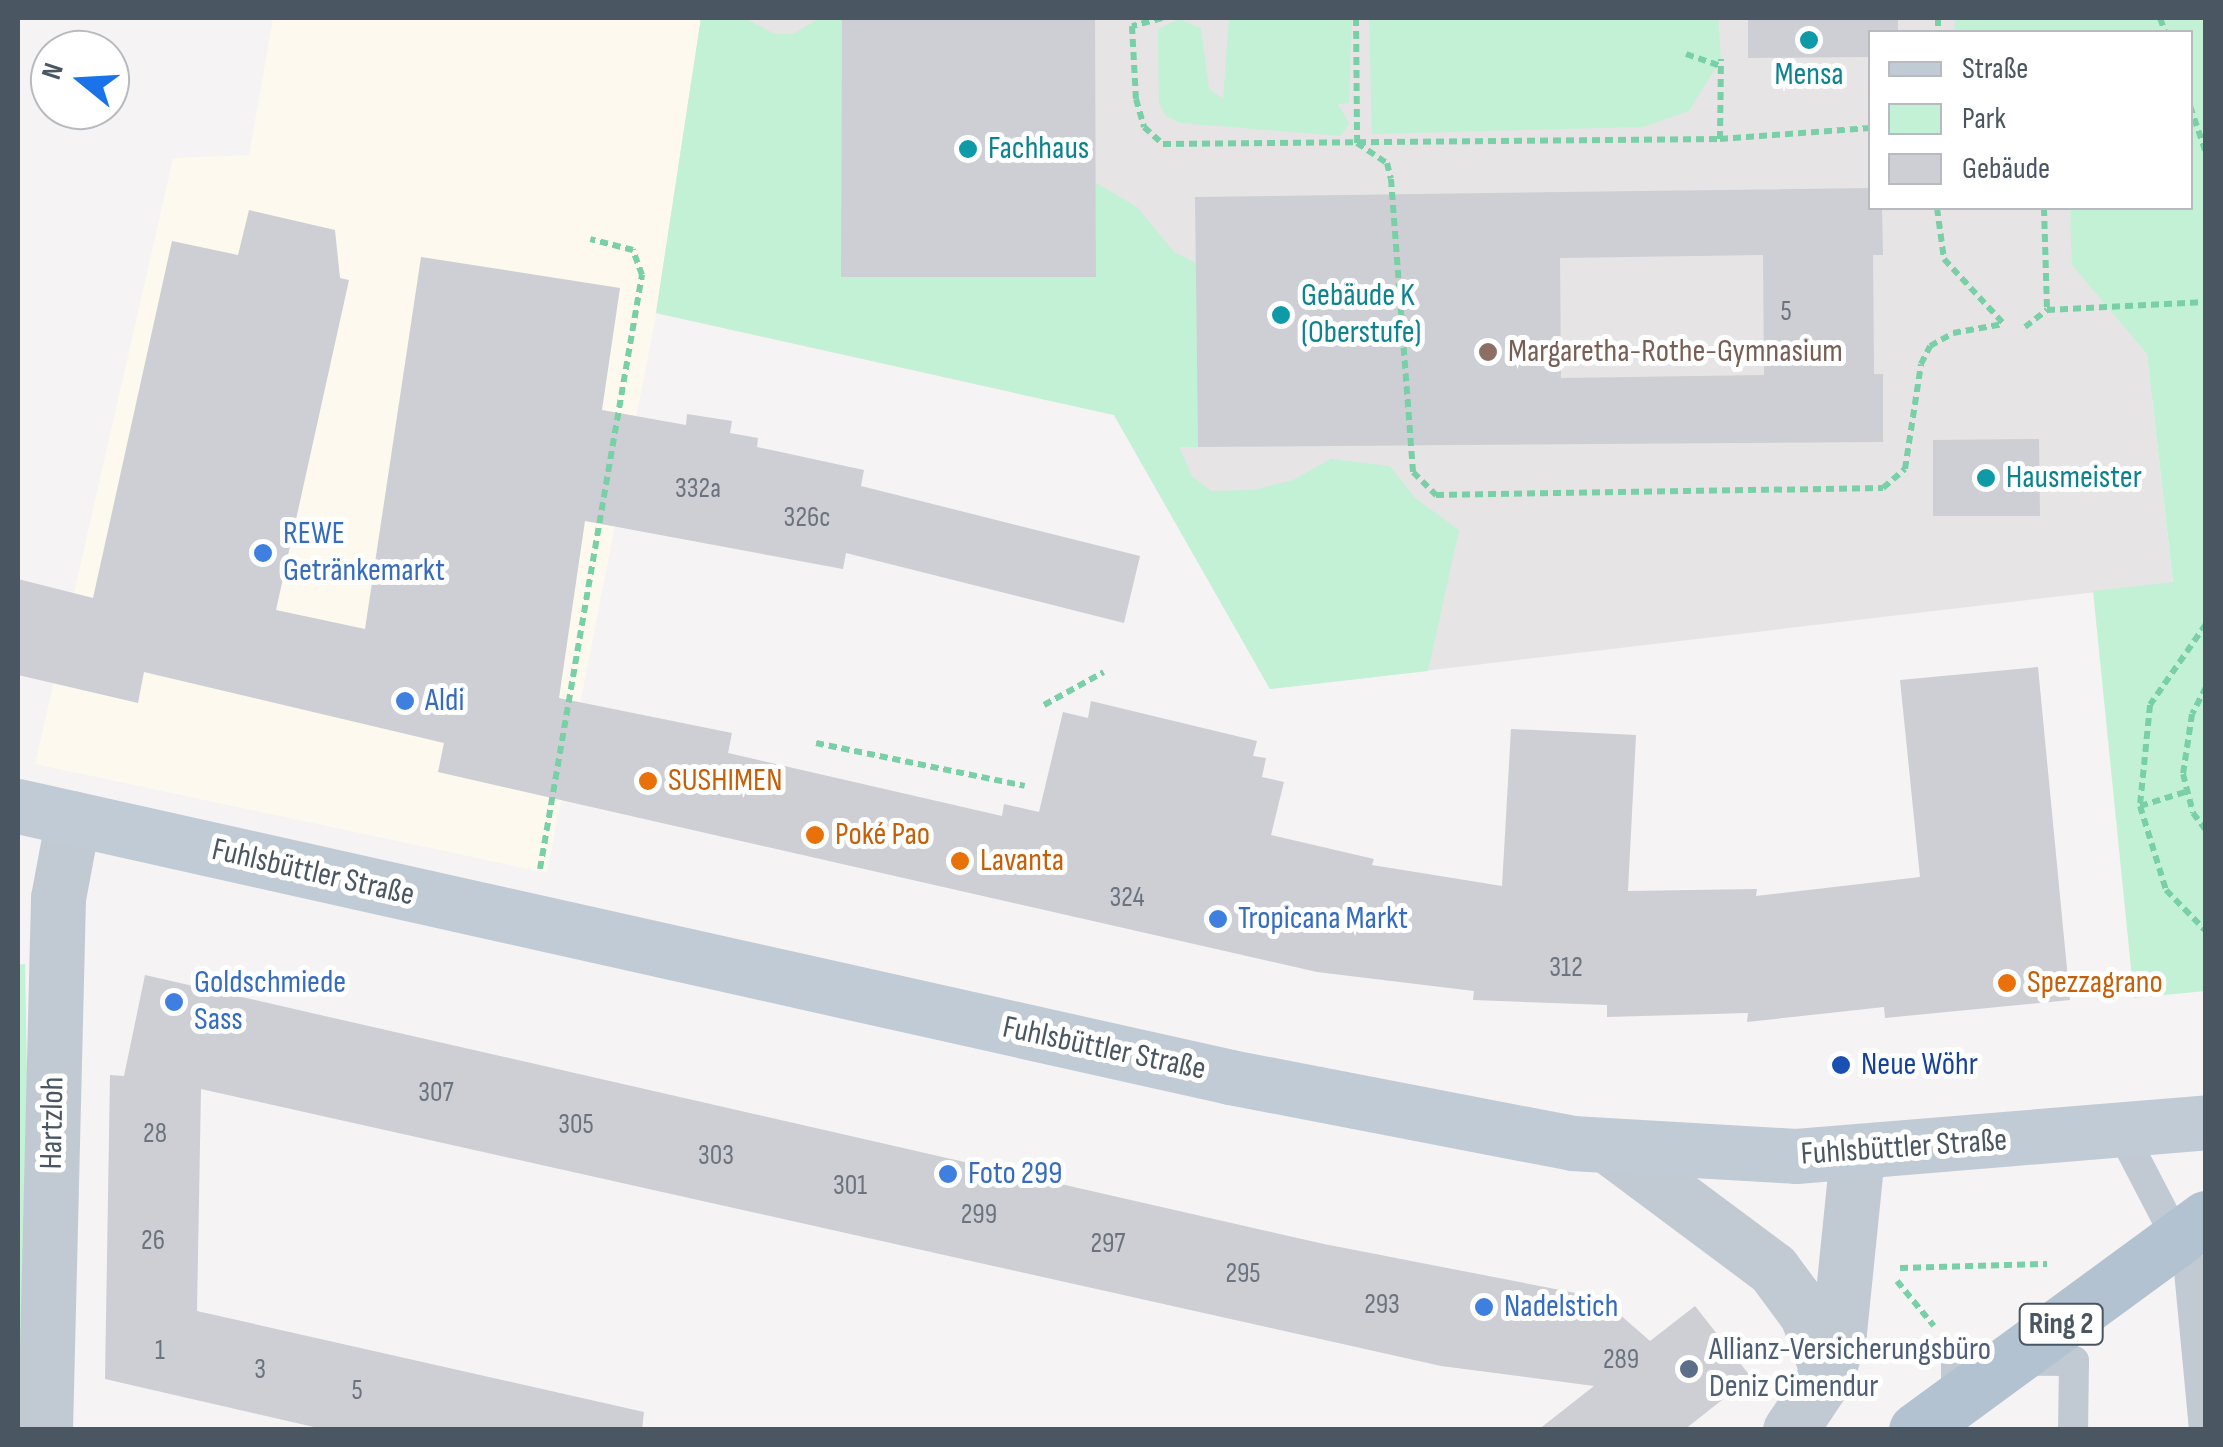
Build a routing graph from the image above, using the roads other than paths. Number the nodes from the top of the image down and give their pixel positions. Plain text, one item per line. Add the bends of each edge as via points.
1 (18, 806) edge
2 (73, 818) junction
3 (2195, 1113) edge
4 (2120, 1130) junction
5 (1608, 1146) junction
6 (1857, 1154) junction
7 (2206, 1218) edge
8 (1828, 1374) junction
9 (45, 1430) edge
10 (1790, 1430) edge
11 (1916, 1430) edge
12 (1956, 1430) edge
13 (2074, 1430) edge
14 (2204, 1430) edge

1 - 2 main road, Fuhlsbüttler Straße
2 - 5 main road, Fuhlsbüttler Straße via 1230,1077 1503,1132
2 - 9 street, Hartzloh via 58,898
3 - 4 main road, Fuhlsbüttler Straße
4 - 6 main road, Fuhlsbüttler Straße
4 - 14 lane via 2188,1260
5 - 6 main road, Fuhlsbüttler Straße
5 - 8 street via 1774,1269 1807,1315
6 - 8 street via 1846,1282
7 - 11 main road, Ring 2, bridge
8 - 10 street
12 - 13 lane via 1956,1360 2074,1360

